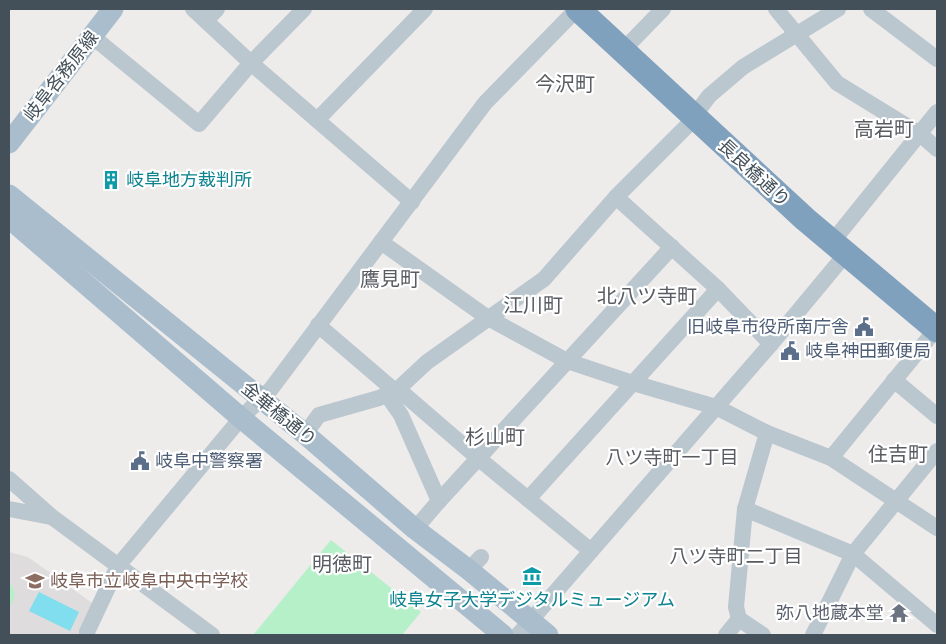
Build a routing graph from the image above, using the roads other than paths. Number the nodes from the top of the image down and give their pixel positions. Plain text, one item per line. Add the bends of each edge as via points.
1 (113, 9) edge
2 (193, 9) edge
3 (304, 9) edge
4 (424, 9) edge
5 (578, 9) edge
6 (593, 9) edge
7 (663, 9) edge
8 (776, 9) edge
9 (838, 9) edge
10 (871, 9) edge
11 (212, 15) edge
12 (796, 34) junction
13 (93, 37) junction
14 (629, 44) junction
15 (937, 59) edge
16 (251, 63) junction
17 (937, 112) edge
18 (696, 114) junction
19 (317, 120) junction
20 (920, 134) junction
21 (9, 143) edge
22 (937, 149) edge
23 (9, 195) edge
24 (616, 197) junction
25 (412, 202) junction
26 (9, 218) edge
27 (381, 242) junction
28 (841, 246) junction
29 (672, 247) junction
30 (718, 289) junction
31 (488, 318) junction
32 (318, 325) junction
33 (937, 325) edge
34 (771, 344) junction
35 (567, 361) junction
36 (894, 380) junction
37 (633, 383) junction
38 (394, 391) junction
39 (262, 400) junction
40 (716, 407) junction
41 (937, 416) edge
42 (241, 418) junction
43 (767, 433) junction
44 (305, 434) junction
45 (937, 451) edge
46 (478, 458) junction
47 (831, 458) junction
48 (9, 479) edge
49 (528, 499) junction
50 (439, 501) junction
51 (896, 502) junction
52 (9, 509) edge
53 (745, 509) junction
54 (52, 517) junction
55 (937, 528) edge
56 (415, 530) junction
57 (591, 551) junction
58 (853, 554) junction
59 (118, 566) junction
60 (739, 620) junction
61 (937, 625) edge
62 (524, 628) edge
63 (87, 632) dead end
64 (212, 635) edge
65 (503, 635) edge
66 (548, 635) edge
67 (726, 635) edge
68 (763, 635) edge
69 (813, 635) edge

1 - 13 main road, 岐阜各務原線
2 - 11 street
3 - 16 street
4 - 19 street
5 - 18 highway, 長良橋通り
5 - 25 street via 485,103
6 - 14 highway, 長良橋通り
7 - 14 street
8 - 12 street
9 - 12 street
10 - 15 street
11 - 16 street
12 - 18 street via 743,67 709,96
12 - 20 street via 837,83
13 - 16 street via 199,124
13 - 21 main road, 岐阜各務原線
14 - 18 highway, 長良橋通り
16 - 19 street
17 - 20 street
18 - 24 street
18 - 28 highway, 長良橋通り
19 - 25 street
20 - 22 street
20 - 28 street
23 - 39 main road, 金華橋通り
24 - 29 street
24 - 31 street via 544,279
25 - 27 street
26 - 42 main road, 金華橋通り
27 - 31 street
27 - 32 street
28 - 33 highway, 長良橋通り
28 - 34 street
29 - 30 street
29 - 35 street
30 - 34 street
30 - 37 street
31 - 35 street
31 - 38 street via 427,362
32 - 38 street
32 - 39 street
33 - 36 street
34 - 40 street
35 - 37 street
35 - 46 street
36 - 41 street
36 - 47 street
37 - 40 street
37 - 49 street
38 - 44 street via 319,415
38 - 46 street
38 - 50 street via 401,415
39 - 42 street
39 - 44 main road, 金華橋通り
40 - 43 street
40 - 57 street
42 - 59 street
42 - 65 main road, 金華橋通り
43 - 47 street
43 - 53 street
44 - 56 main road, 金華橋通り
45 - 51 street
46 - 49 street
46 - 50 street
47 - 51 street
48 - 54 street
49 - 57 street
50 - 56 street
51 - 55 street
51 - 58 street
52 - 54 street
53 - 58 street
53 - 60 street via 736,606
54 - 59 street
56 - 62 main road, 金華橋通り via 475,564
57 - 62 street
58 - 61 street
58 - 69 street
59 - 63 street
59 - 64 street
60 - 67 street
60 - 68 street
62 - 66 main road, 金華橋通り

